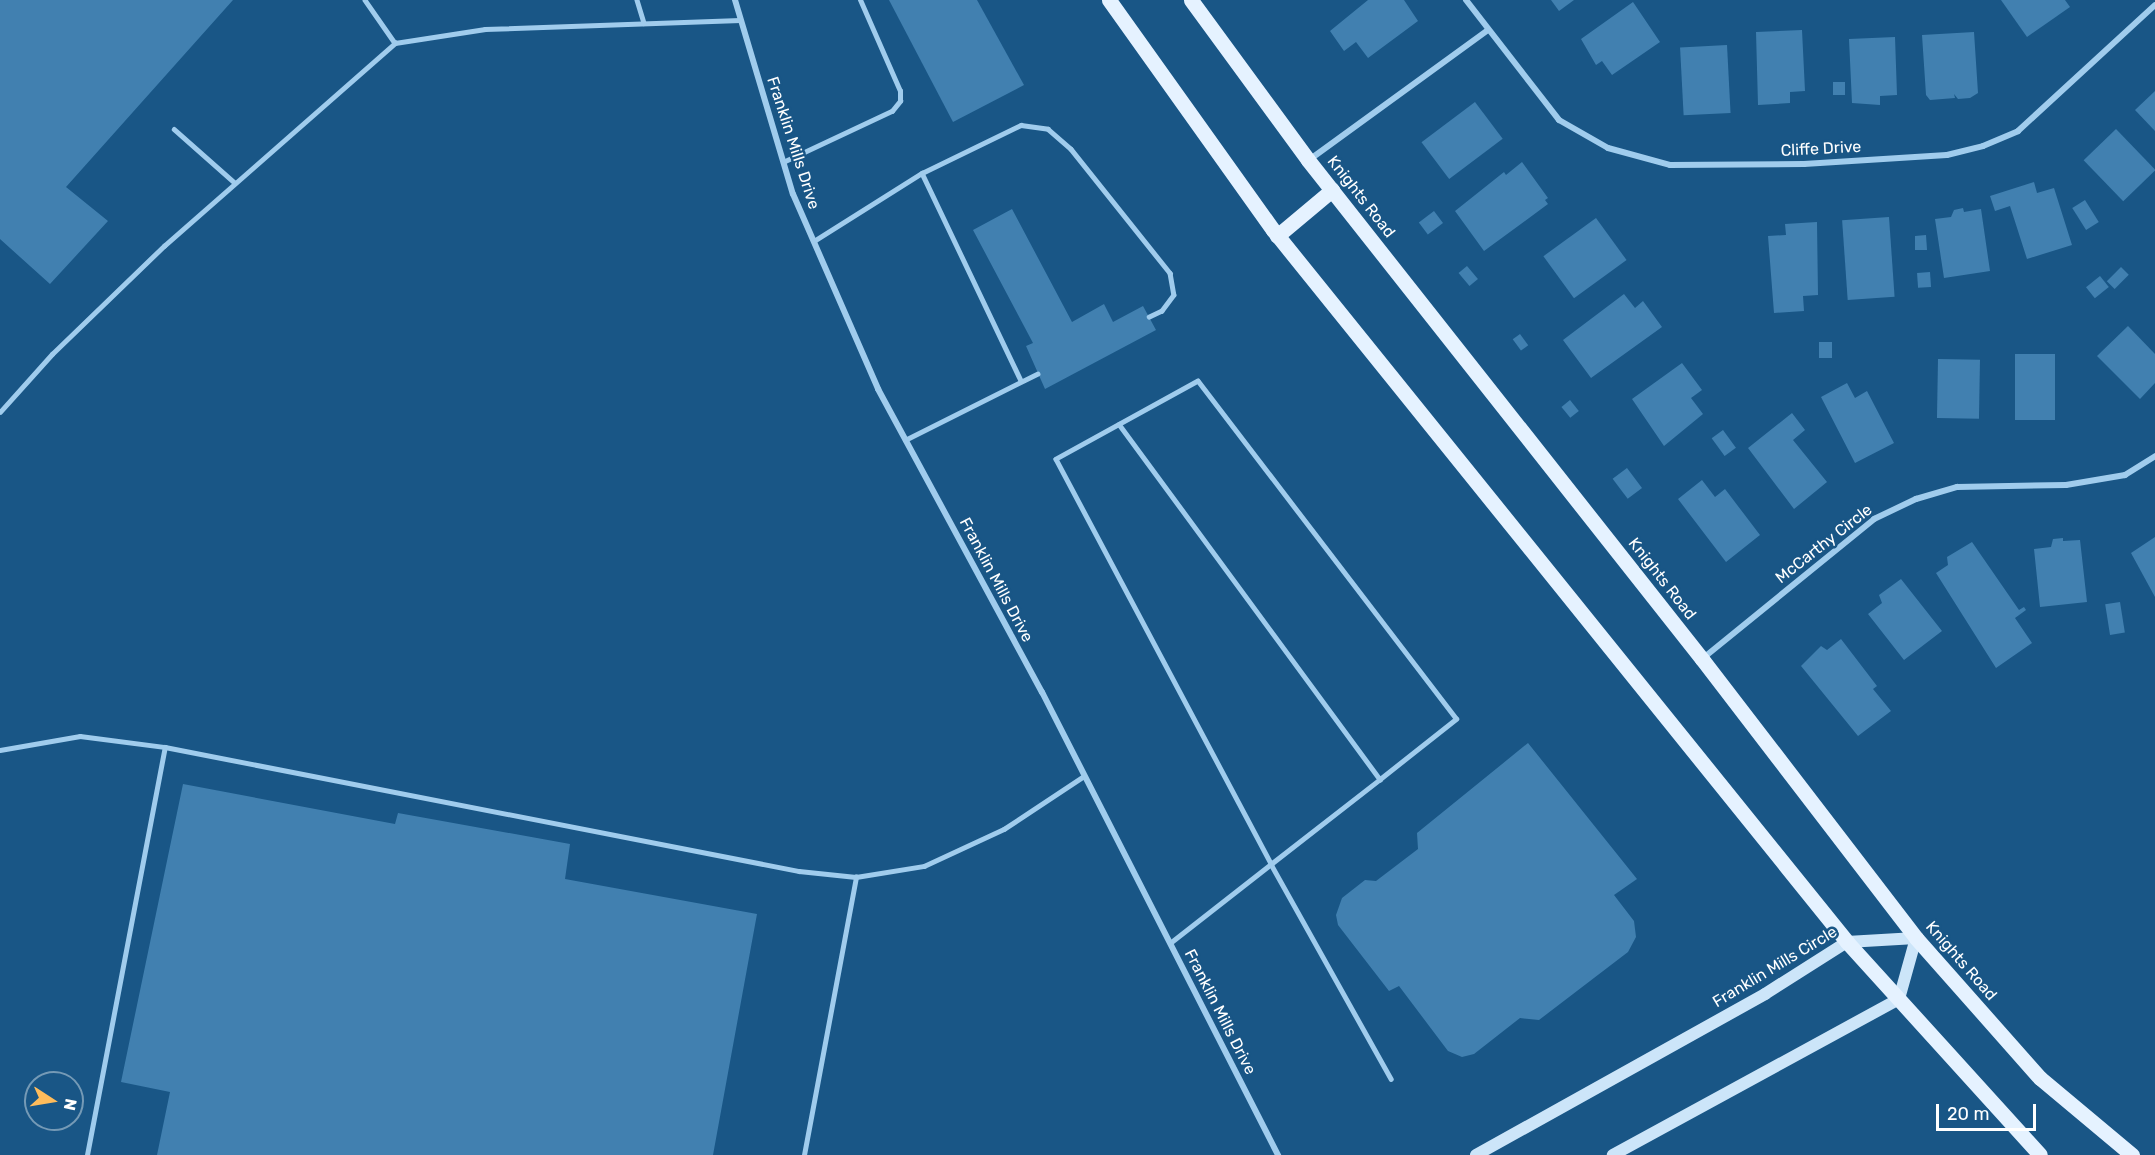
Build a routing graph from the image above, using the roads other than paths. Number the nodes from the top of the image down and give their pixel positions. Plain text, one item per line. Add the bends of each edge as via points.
1 (365, 0) edge
2 (637, 0) edge
3 (735, 0) edge
4 (860, 0) edge
5 (1109, 0) edge
6 (1191, 0) edge
7 (1466, 0) edge
8 (2155, 4) edge
9 (740, 20) junction
10 (644, 23) junction
11 (1488, 30) junction
12 (395, 43) junction
13 (174, 129) dead end
14 (1308, 160) junction
15 (783, 162) junction
16 (922, 173) junction
17 (236, 183) junction
18 (1332, 190) junction
19 (1277, 236) junction
20 (814, 241) junction
21 (1149, 317) dead end
22 (1037, 374) dead end
23 (1022, 381) junction
24 (0, 412) edge
25 (1119, 424) junction
26 (905, 440) junction
27 (2155, 456) edge
28 (1702, 659) junction
29 (165, 747) junction
30 (0, 750) edge
31 (1084, 776) junction
32 (1380, 779) junction
33 (1271, 864) junction
34 (856, 877) junction
35 (1916, 938) junction
36 (1847, 942) junction
37 (1170, 943) junction
38 (1899, 999) junction
39 (1391, 1079) dead end
40 (87, 1155) edge
41 (804, 1155) edge
42 (1278, 1155) edge
43 (1476, 1155) edge
44 (1612, 1155) edge
45 (2040, 1155) edge
46 (2132, 1155) edge

1 - 12 lane
2 - 10 lane
3 - 9 street, Franklin Mills Drive
4 - 15 lane via 900,91 900,101 892,111
5 - 19 main road
6 - 14 main road, Knights Road
7 - 11 street, Cliffe Drive
8 - 11 street, Cliffe Drive via 2018,131 1983,146 1947,155 1804,164 1670,165 1608,147 1559,120
9 - 10 lane
9 - 15 street, Franklin Mills Drive
10 - 12 lane via 485,29
11 - 14 street
12 - 17 lane
13 - 17 lane
14 - 18 main road, Knights Road
15 - 20 street, Franklin Mills Drive
16 - 20 lane
16 - 21 lane via 1021,125 1048,129 1071,149 1170,273 1174,295 1162,311
16 - 23 lane
17 - 24 lane via 52,354
18 - 19 main road
18 - 28 main road, Knights Road
19 - 36 main road
20 - 26 street, Franklin Mills Drive via 878,389
22 - 23 lane
23 - 26 lane
25 - 32 lane
25 - 32 lane via 1198,381 1456,719
25 - 33 lane via 1056,459
26 - 31 street, Franklin Mills Drive
27 - 28 street, McCarthy Circle via 2125,476 2066,484 1957,487 1916,499 1874,519
28 - 35 main road, Knights Road
29 - 30 lane via 80,736
29 - 34 lane via 800,872
29 - 40 lane
31 - 34 lane via 1004,829 924,866
31 - 37 street, Franklin Mills Drive
32 - 33 lane
33 - 37 lane
33 - 39 lane
34 - 41 lane
35 - 36 street, Franklin Mills Circle
35 - 38 street
35 - 46 main road, Knights Road via 2040,1078
36 - 38 main road
36 - 43 street, Franklin Mills Circle via 1765,994
37 - 42 street, Franklin Mills Drive
38 - 44 street
38 - 45 main road

